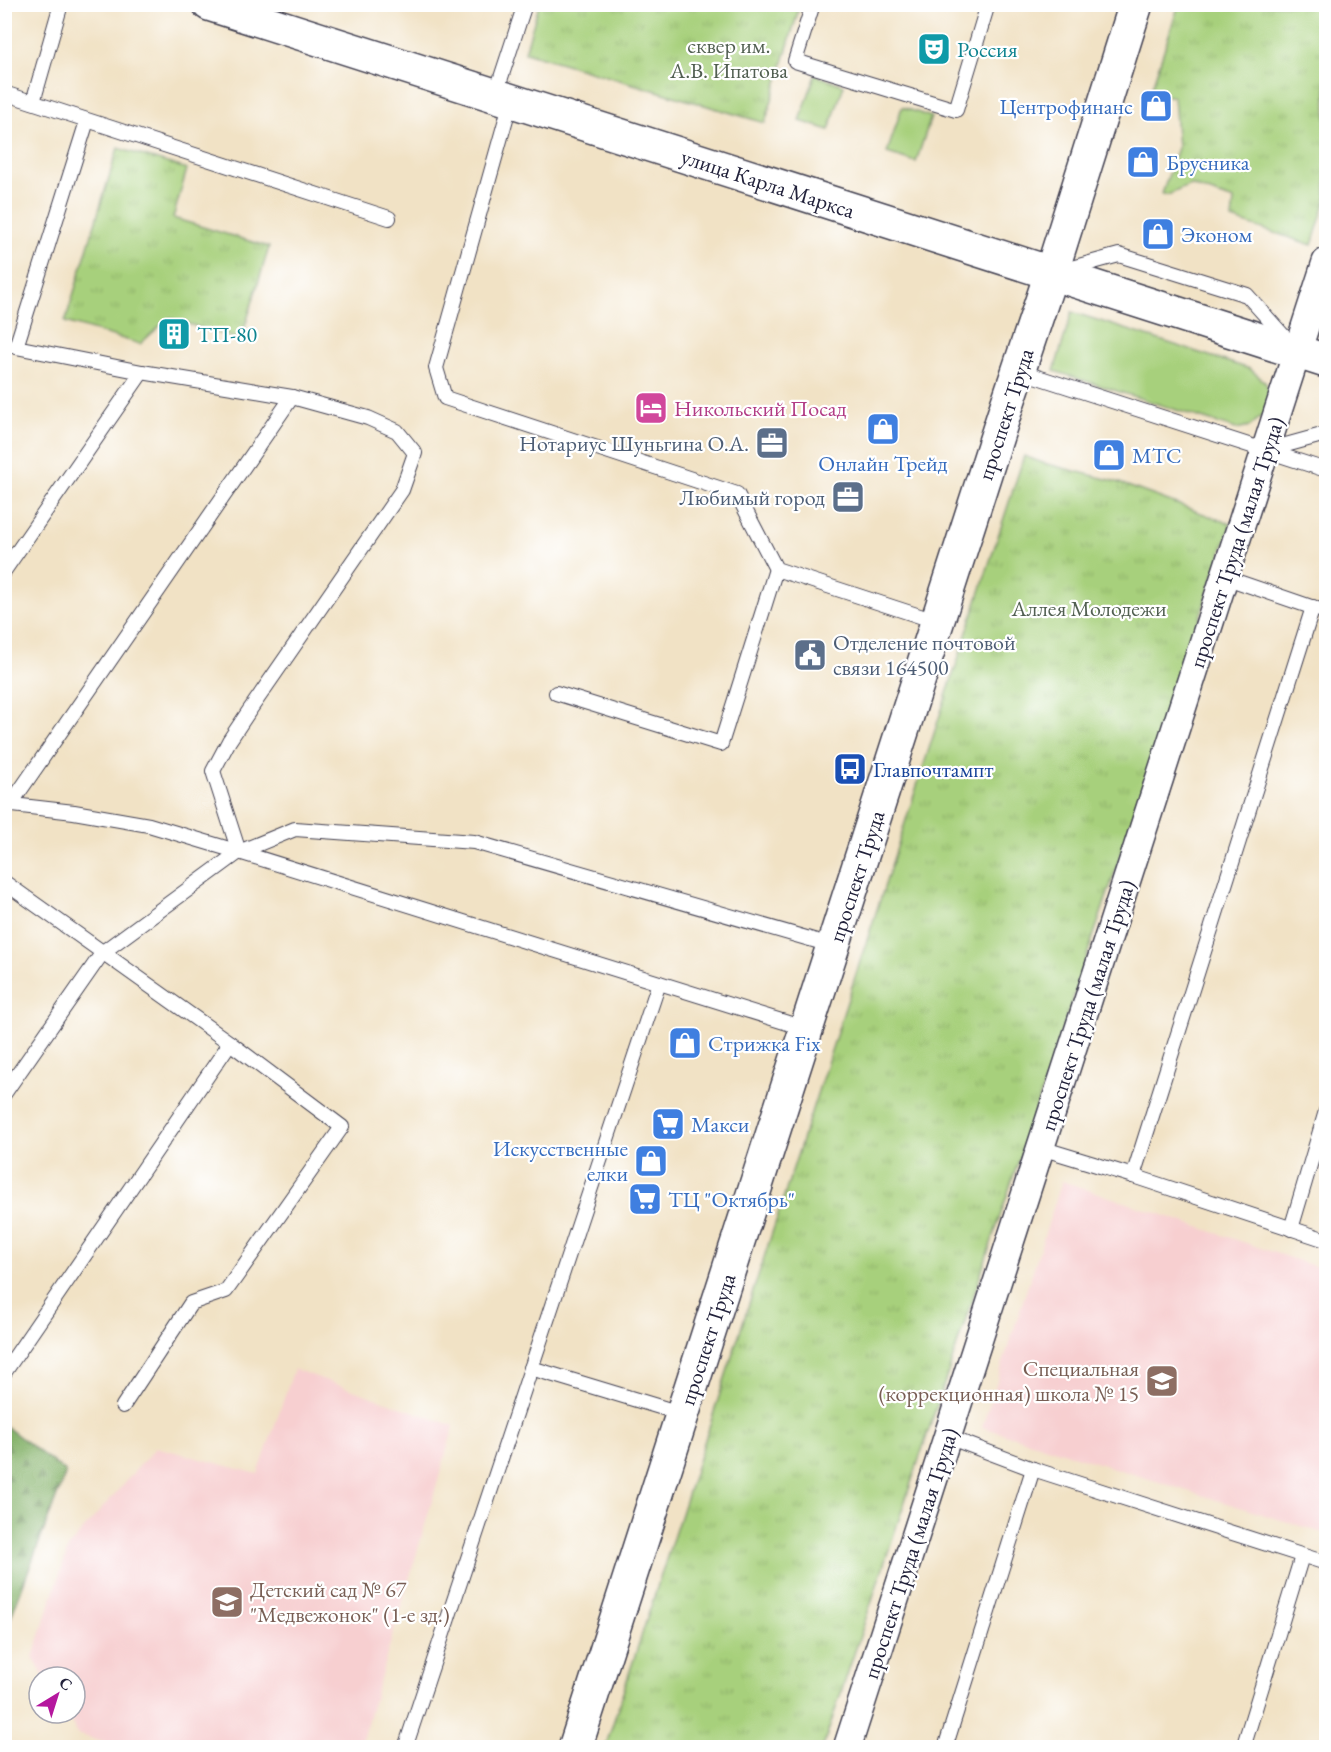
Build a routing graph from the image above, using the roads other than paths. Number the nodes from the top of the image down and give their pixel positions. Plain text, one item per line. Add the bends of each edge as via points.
1 (61, 4) edge
2 (209, 4) edge
3 (525, 4) edge
4 (813, 4) edge
5 (988, 4) edge
6 (1136, 4) edge
7 (4, 93) edge
8 (503, 99) junction
9 (33, 102) junction
10 (87, 121) junction
11 (389, 218) dead end
12 (1326, 262) edge
13 (1051, 274) junction
14 (10, 346) edge
15 (1312, 357) edge
16 (1019, 371) junction
17 (142, 372) junction
18 (292, 397) junction
19 (1326, 436) edge
20 (1264, 451) junction
21 (1326, 470) edge
22 (776, 569) junction
23 (4, 571) edge
24 (1224, 577) junction
25 (1320, 610) edge
26 (939, 622) junction
27 (556, 693) dead end
28 (7, 805) edge
29 (239, 852) junction
30 (4, 882) edge
31 (834, 946) junction
32 (103, 952) junction
33 (659, 983) junction
34 (807, 1029) junction
35 (230, 1043) junction
36 (4, 1094) edge
37 (1326, 1111) edge
38 (1041, 1148) junction
39 (1133, 1176) junction
40 (1291, 1229) junction
41 (1326, 1240) edge
42 (531, 1368) junction
43 (4, 1373) edge
44 (123, 1406) dead end
45 (683, 1414) junction
46 (948, 1437) junction
47 (1033, 1469) junction
48 (1302, 1556) junction
49 (1326, 1563) edge
50 (405, 1748) edge
51 (575, 1748) edge
52 (848, 1748) edge
53 (945, 1748) edge
54 (1243, 1748) edge

1 - 9 lane
2 - 8 street, улица Карла Маркса
3 - 8 lane
4 - 5 lane via 795,61 956,110
6 - 13 street, проспект Труда
7 - 9 lane
8 - 13 street, улица Карла Маркса
8 - 22 lane via 436,368 445,398 737,494
9 - 10 lane
10 - 11 lane
10 - 14 lane
12 - 15 street, проспект Труда (малая Труда)
13 - 15 street, улица Карла Маркса
13 - 16 street, проспект Труда
14 - 17 lane
15 - 20 street, проспект Труда (малая Труда)
16 - 20 lane
16 - 26 street, проспект Труда
17 - 18 lane
17 - 23 lane
18 - 28 lane
18 - 29 lane via 368,418 397,431 415,453 402,490 249,711 213,771
19 - 20 lane
20 - 21 lane
20 - 24 street, проспект Труда (малая Труда)
22 - 26 lane
22 - 27 lane via 721,744
24 - 25 lane
24 - 38 street, проспект Труда (малая Труда)
25 - 39 lane
26 - 31 street, проспект Труда
28 - 29 lane via 149,825
29 - 31 lane via 295,828 474,842
29 - 32 lane
29 - 33 lane
30 - 32 lane
31 - 34 street, проспект Труда
32 - 35 lane
32 - 36 lane
33 - 34 lane
33 - 42 lane
34 - 45 street, проспект Труда
35 - 43 lane
35 - 44 lane via 342,1127 226,1291 191,1303
37 - 40 lane
38 - 39 lane
38 - 46 street, проспект Труда (малая Труда)
39 - 40 lane
40 - 41 lane
42 - 45 lane
42 - 50 lane
45 - 51 street, проспект Труда
46 - 47 lane
46 - 52 street, проспект Труда (малая Труда)
47 - 48 lane
47 - 53 lane
48 - 49 lane
48 - 54 lane

